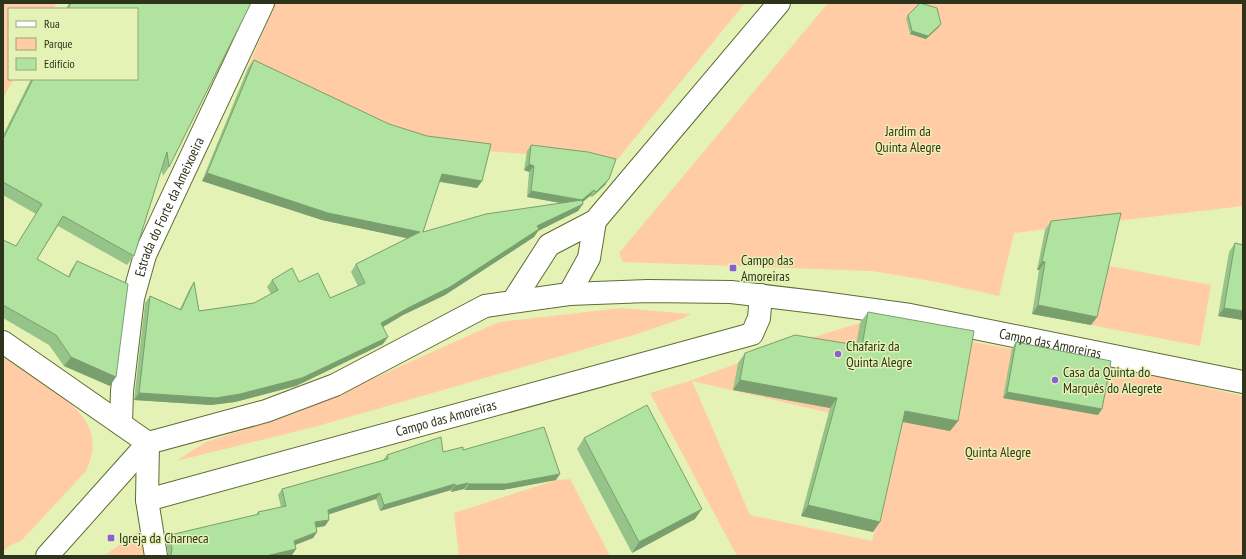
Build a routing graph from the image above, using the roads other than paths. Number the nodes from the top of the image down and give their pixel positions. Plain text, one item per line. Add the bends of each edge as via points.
1 (263, 3) edge
2 (779, 3) edge
3 (595, 221) junction
4 (569, 294) junction
5 (762, 295) junction
6 (513, 301) junction
7 (3, 342) edge
8 (1243, 382) edge
9 (121, 424) junction
10 (148, 443) junction
11 (147, 500) junction
12 (46, 556) edge
13 (156, 556) edge

1 - 9 street, Estrada do Forte da Ameixoeira via 145,255 133,298 122,391
2 - 3 street
3 - 4 street via 589,258
3 - 6 street via 549,245
4 - 5 street, Campo das Amoreiras via 648,291
4 - 6 street, Campo das Amoreiras
5 - 8 street, Campo das Amoreiras via 910,315
5 - 11 street, Campo das Amoreiras via 759,318 752,334
6 - 10 street, Campo das Amoreiras via 485,306 335,385 266,411
7 - 9 street
9 - 10 street
10 - 11 street
10 - 12 street
11 - 13 street

